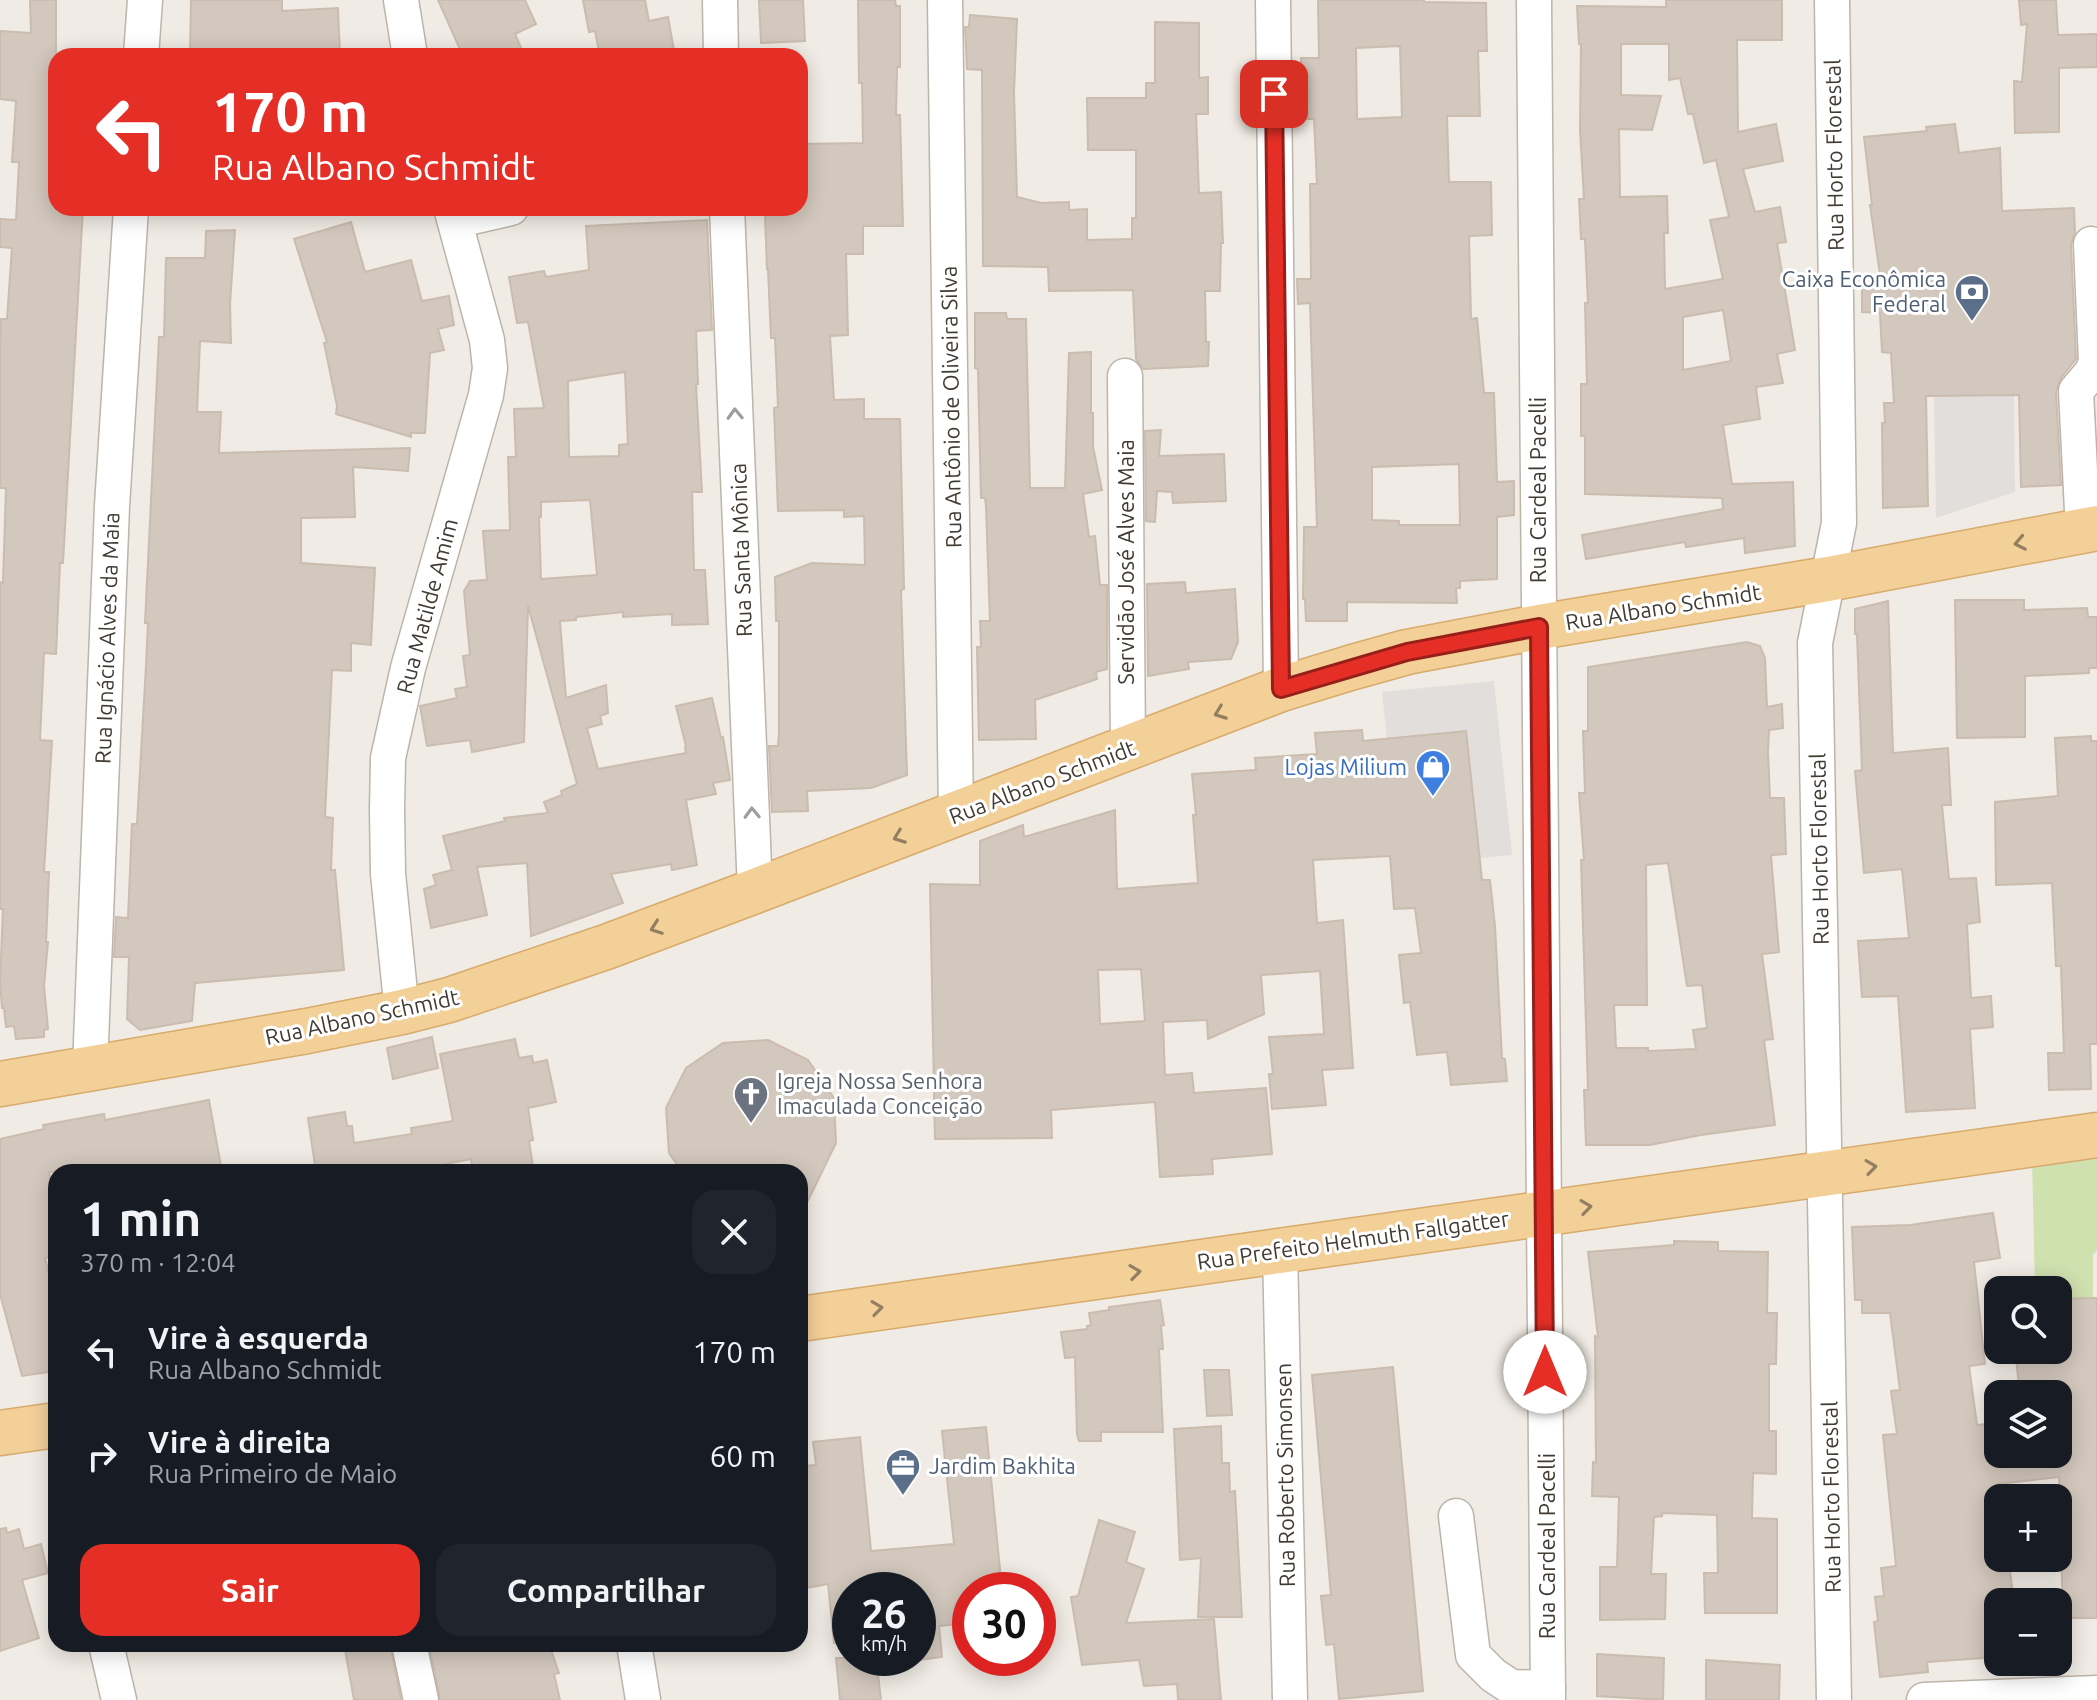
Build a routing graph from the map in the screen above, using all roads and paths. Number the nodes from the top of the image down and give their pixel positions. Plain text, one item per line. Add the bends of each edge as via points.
1 (145, 0) edge
2 (401, 0) edge
3 (720, 0) edge
4 (945, 0) edge
5 (1273, 0) edge
6 (1534, 0) edge
7 (1832, 0) edge
8 (142, 48) edge
9 (409, 48) edge
10 (721, 48) edge
11 (130, 216) edge
12 (454, 216) edge
13 (727, 216) edge
14 (2091, 244) dead end
15 (1125, 376) dead end
16 (2090, 530) edge
17 (1828, 579) junction
18 (1539, 627) junction
19 (1281, 689) junction
20 (1128, 749) junction
21 (956, 815) junction
22 (755, 891) junction
23 (402, 1012) junction
24 (90, 1068) junction
25 (0, 1084) edge
26 (2097, 1135) edge
27 (1825, 1173) junction
28 (1544, 1213) junction
29 (1280, 1251) junction
30 (808, 1318) edge
31 (48, 1428) edge
32 (0, 1433) edge
33 (1456, 1516) dead end
34 (108, 1652) edge
35 (411, 1652) edge
36 (635, 1652) edge
37 (1548, 1694) edge
38 (2078, 1696) edge
39 (119, 1700) edge
40 (421, 1700) edge
41 (643, 1700) edge
42 (1290, 1700) edge
43 (1834, 1700) edge
44 (1924, 1700) edge

1 - 8 street
2 - 9 street
3 - 10 street
4 - 21 street, Rua Antônio de Oliveira Silva
5 - 19 street
6 - 18 street, Rua Cardeal Pacelli
7 - 17 street, Rua Horto Florestal via 1839,523
11 - 24 street, Rua Ignácio Alves da Maia via 111,522
12 - 23 street, Rua Matilde Amim via 490,368 388,758 388,874
22 -> 13 street, Rua Santa Mônica
14 - 16 street via 2096,362 2076,391
15 - 20 street, Servidão José Alves Maia
16 -> 17 main road, Rua Albano Schmidt
17 - 18 main road, Rua Albano Schmidt
17 - 27 street, Rua Horto Florestal via 1815,643
18 - 19 main road, Rua Albano Schmidt via 1407,652
18 - 28 street, Rua Cardeal Pacelli
19 -> 20 main road, Rua Albano Schmidt
20 - 21 main road, Rua Albano Schmidt
21 -> 22 main road, Rua Albano Schmidt
22 -> 23 main road, Rua Albano Schmidt via 591,952
23 - 24 main road, Rua Albano Schmidt
24 - 25 main road, Rua Albano Schmidt
27 -> 26 main road, Rua Prefeito Helmuth Fallgatter
28 -> 27 main road, Rua Prefeito Helmuth Fallgatter
27 - 43 street, Rua Horto Florestal
28 - 29 main road, Rua Prefeito Helmuth Fallgatter
28 - 37 street, Rua Cardeal Pacelli
30 -> 29 main road, Rua Prefeito Helmuth Fallgatter
29 - 42 street, Rua Roberto Simonsen
31 - 32 main road
33 - 37 street via 1473,1655 1511,1687
34 - 39 street
35 - 40 street
36 - 41 street
38 - 44 street

